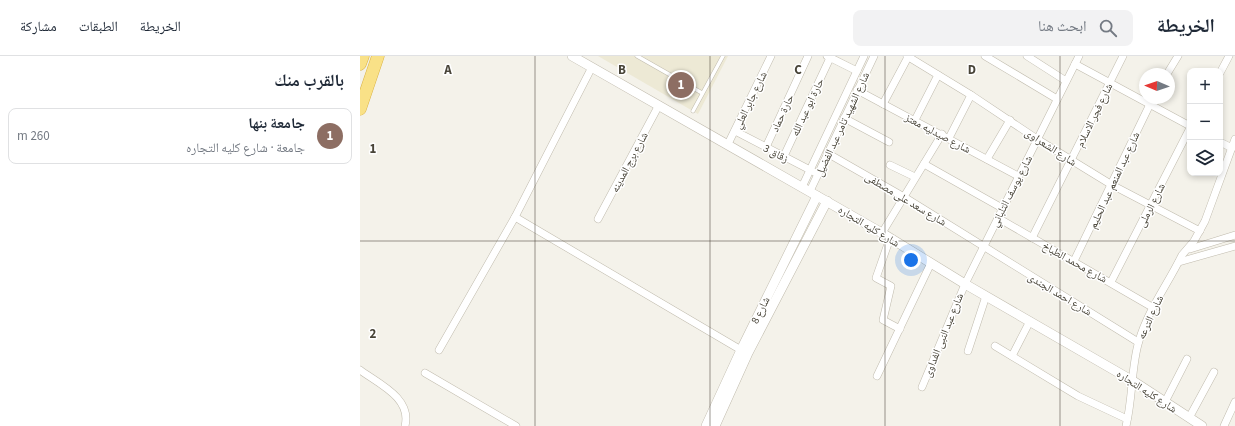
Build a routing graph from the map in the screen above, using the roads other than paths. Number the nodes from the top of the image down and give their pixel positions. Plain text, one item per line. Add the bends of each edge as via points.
1 (363, 56) edge
2 (378, 56) edge
3 (572, 56) edge
4 (638, 56) edge
5 (723, 56) edge
6 (771, 56) edge
7 (808, 56) edge
8 (864, 56) edge
9 (874, 56) edge
10 (908, 56) edge
11 (985, 56) edge
12 (1027, 56) edge
13 (1079, 56) edge
14 (1123, 56) edge
15 (1178, 56) edge
16 (1229, 56) edge
17 (829, 57) edge
18 (360, 64) edge
19 (1075, 64) junction
20 (592, 67) junction
21 (1171, 68) edge
22 (1223, 68) edge
23 (857, 71) junction
24 (938, 75) junction
25 (1066, 81) junction
26 (1110, 82) junction
27 (858, 90) junction
28 (702, 93) junction
29 (971, 95) junction
30 (1139, 95) edge
31 (1057, 99) junction
32 (883, 104) junction
33 (1150, 104) edge
34 (1156, 104) edge
35 (659, 105) junction
36 (360, 109) edge
37 (693, 111) dead end
38 (844, 118) junction
39 (915, 120) junction
40 (1010, 120) junction
41 (1187, 125) edge
42 (735, 131) junction
43 (1187, 133) edge
44 (946, 136) junction
45 (1037, 138) junction
46 (1235, 139) edge
47 (889, 142) dead end
48 (728, 144) junction
49 (1223, 144) edge
50 (766, 148) junction
51 (1232, 148) junction
52 (827, 153) junction
53 (784, 156) junction
54 (987, 159) junction
55 (1072, 160) junction
56 (924, 164) junction
57 (890, 165) dead end
58 (810, 170) junction
59 (818, 174) junction
60 (1018, 176) junction
61 (915, 177) junction
62 (1112, 185) junction
63 (809, 191) junction
64 (904, 197) junction
65 (827, 201) junction
66 (1151, 204) junction
67 (1002, 208) junction
68 (515, 216) junction
69 (998, 218) junction
70 (598, 219) dead end
71 (1200, 231) junction
72 (882, 233) junction
73 (1235, 235) edge
74 (890, 238) junction
75 (1032, 238) junction
76 (1202, 245) junction
77 (1235, 246) edge
78 (983, 247) junction
79 (1190, 248) junction
80 (1206, 255) junction
81 (1074, 261) junction
82 (1179, 262) junction
83 (931, 263) junction
84 (1111, 282) junction
85 (965, 284) junction
86 (986, 296) junction
87 (1152, 307) junction
88 (1030, 321) junction
89 (900, 329) junction
90 (1138, 342) junction
91 (995, 346) dead end
92 (439, 350) dead end
93 (741, 350) junction
94 (968, 351) dead end
95 (1012, 356) junction
96 (1187, 359) dead end
97 (360, 370) edge
98 (1214, 372) dead end
99 (425, 373) dead end
100 (877, 376) dead end
101 (1133, 381) junction
102 (922, 387) dead end
103 (728, 388) junction
104 (1165, 402) junction
105 (1235, 403) edge
106 (1189, 418) junction
107 (1126, 424) edge
108 (405, 426) edge
109 (516, 426) edge
110 (706, 426) edge
111 (715, 426) edge
112 (1202, 426) edge
113 (1224, 426) edge

1 - 18 highway
2 - 36 highway
3 - 20 street, شارع كليه التجاره
4 - 28 lane
5 - 28 lane
6 - 42 street, شارع جابر العلي
7 - 50 street, حارة حماد
8 - 23 street, شارع الشهيد تامر عبد الفضيل
9 - 27 street, شارع الشهيد تامر عبد الفضيل
10 - 24 street, شارع الشعراوى
10 - 32 street
11 - 31 street
12 - 25 street
13 - 19 street, شارع يوسف التلباني
14 - 26 street, شارع فجر الاسلام
15 - 21 street
16 - 22 street
17 - 23 street
17 - 53 street, حارة ابو عبد الله
19 - 25 street, شارع يوسف التلباني
19 - 26 street
20 - 35 street, شارع كليه التجاره
20 - 68 street
23 - 58 street, شارع الشهيد تامر عبد الفضيل
24 - 29 street, شارع الشعراوى
24 - 39 street
25 - 31 street, شارع يوسف التلباني
26 - 30 street
26 - 55 street, شارع فجر الاسلام
27 - 32 street, شارع صيدليه معتز
27 - 38 street, شارع الشهيد تامر عبد الفضيل
28 - 37 lane
29 - 40 street, شارع الشعراوى
29 - 44 street
31 - 45 street, شارع يوسف التلباني
32 - 39 street, شارع صيدليه معتز
33 - 62 street, شارع عبد المنعم عبد الحليم
34 - 41 street
35 - 48 street, شارع كليه التجاره
35 - 70 street, شارع برج المدينه
38 - 47 street
38 - 52 street, شارع الشهيد تامر عبد الفضيل
39 - 44 street, شارع صيدليه معتز
40 - 45 street, شارع الشعراوى
40 - 54 street
42 - 48 street, شارع جابر العلي
42 - 50 street, زقاق 3
43 - 66 street, شارع الرملى
44 - 54 street, شارع صيدليه معتز
44 - 56 street
45 - 55 street, شارع الشعراوى
45 - 60 street, شارع يوسف التلباني
46 - 51 street, شارع الترعه
48 - 63 street, شارع كليه التجاره
49 - 51 street
50 - 53 street, زقاق 3
51 - 71 street, شارع الترعه
52 - 59 street, شارع الشهيد تامر عبد الفضيل
52 - 64 street, شارع سعد على مصطفى
53 - 58 street, زقاق 3
54 - 60 street, شارع صيدليه معتز
55 - 62 street, شارع الشعراوى
55 - 75 street, شارع فجر الاسلام
56 - 61 street
56 - 67 street
57 - 61 street
58 - 59 street, زقاق 3
58 - 63 street, شارع الشهيد تامر عبد الفضيل
59 - 63 street, شارع الشهيد تامر عبد الفضيل
60 - 67 street, شارع يوسف التلباني
61 - 64 street
62 - 66 street, شارع الشعراوى
62 - 81 street, شارع عبد المنعم عبد الحليم
63 - 65 street, شارع كليه التجاره
63 - 93 street, شارع 8
64 - 72 street
64 - 78 street, شارع سعد على مصطفى
65 - 72 street, شارع كليه التجاره
65 - 103 street, شارع 8
66 - 71 street, شارع الشعراوى
66 - 84 street, شارع الرملى
67 - 69 street, شارع يوسف التلباني
68 - 92 street
68 - 93 street
69 - 75 street, شارع محمد الطباخ
69 - 78 street, شارع يوسف التلباني
71 - 79 street, شارع الترعه
72 - 74 street, شارع كليه التجاره
73 - 76 street
74 - 83 street, شارع كليه التجاره
74 - 89 street via 876,278 890,286 883,320
75 - 81 street, شارع محمد الطباخ
76 - 79 street
76 - 80 street via 1202,251
77 - 80 street
78 - 85 street, شارع يوسف التلباني
78 - 90 street, شارع احمد الجندى
79 - 82 street, شارع الترعه
80 - 82 street
81 - 84 street, شارع محمد الطباخ
82 - 87 street, شارع الترعه
83 - 85 street, شارع كليه التجاره
83 - 89 street
84 - 87 street, شارع محمد الطباخ
85 - 86 street, شارع كليه التجاره
85 - 102 street, شارع عبد النبى الفداوى
86 - 88 street, شارع كليه التجاره
86 - 94 street
87 - 90 street, شارع الترعه
88 - 95 street
88 - 101 street, شارع كليه التجاره
89 - 100 street
90 - 101 street, شارع الترعه
91 - 95 street
93 - 103 street, شارع 8
95 - 107 street
96 - 104 street
97 - 108 street via 400,399 406,411
98 - 106 street
99 - 109 street
101 - 104 street, شارع كليه التجاره
101 - 107 street, شارع الترعه
103 - 110 street, شارع 8
103 - 111 street, شارع 8
104 - 106 street, شارع كليه التجاره
105 - 113 street
106 - 112 street, شارع كليه التجاره

